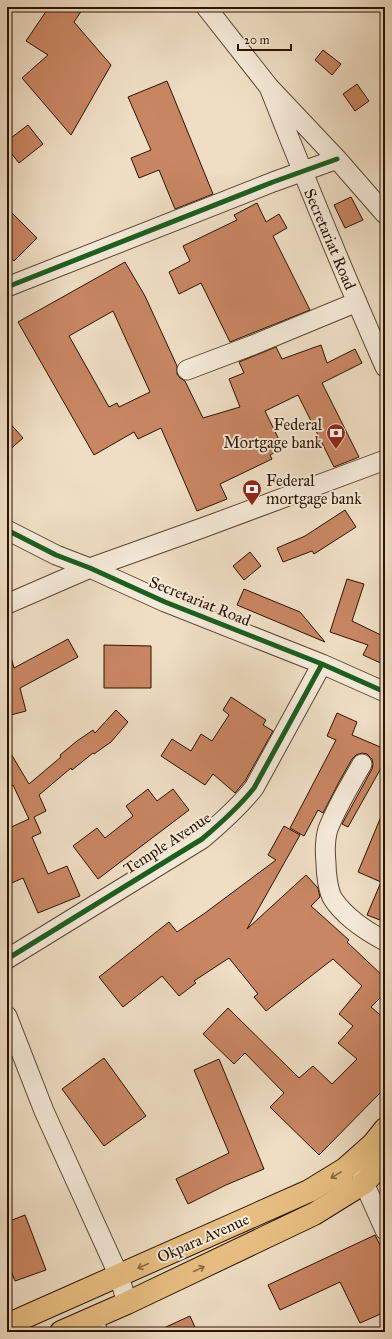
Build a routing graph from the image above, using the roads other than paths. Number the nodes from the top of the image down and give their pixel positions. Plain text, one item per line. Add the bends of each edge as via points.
1 (206, 7) edge
2 (269, 87) junction
3 (337, 159) junction
4 (302, 170) junction
5 (385, 214) edge
6 (7, 287) edge
7 (357, 302) junction
8 (385, 367) edge
9 (187, 370) dead end
10 (385, 460) edge
11 (7, 530) edge
12 (90, 568) junction
13 (7, 604) edge
14 (322, 664) junction
15 (385, 692) edge
16 (362, 764) dead end
17 (385, 941) edge
18 (7, 958) edge
19 (7, 1016) edge
20 (385, 1129) edge
21 (359, 1157) junction
22 (385, 1160) edge
23 (364, 1183) junction
24 (385, 1230) edge
25 (119, 1276) junction
26 (127, 1303) junction
27 (7, 1325) edge
28 (95, 1325) edge
29 (62, 1332) edge

1 - 2 street
2 - 3 street
2 - 4 street, Secretariat Road
3 - 4 street
3 - 5 street
4 - 6 street
4 - 7 street, Secretariat Road
7 - 8 street, Secretariat Road
7 - 9 street
10 - 12 street
11 - 12 street, Secretariat Road via 56,555
12 - 13 street
12 - 14 street, Secretariat Road via 165,602
14 - 15 street, Secretariat Road
14 - 18 street, Temple Avenue via 254,788 224,821 202,839
16 - 17 street via 339,804 328,831 326,874 332,898 343,912
19 - 25 street via 44,1111
20 - 21 main road, Okpara Avenue
21 - 23 street
21 -> 25 main road, Okpara Avenue via 345,1169 309,1191
22 - 23 main road, Okpara Avenue
23 - 24 street
26 -> 23 main road, Okpara Avenue via 314,1214
25 - 26 street
25 - 27 main road, Okpara Avenue
26 - 28 main road, Okpara Avenue
28 - 29 main road, Okpara Avenue

